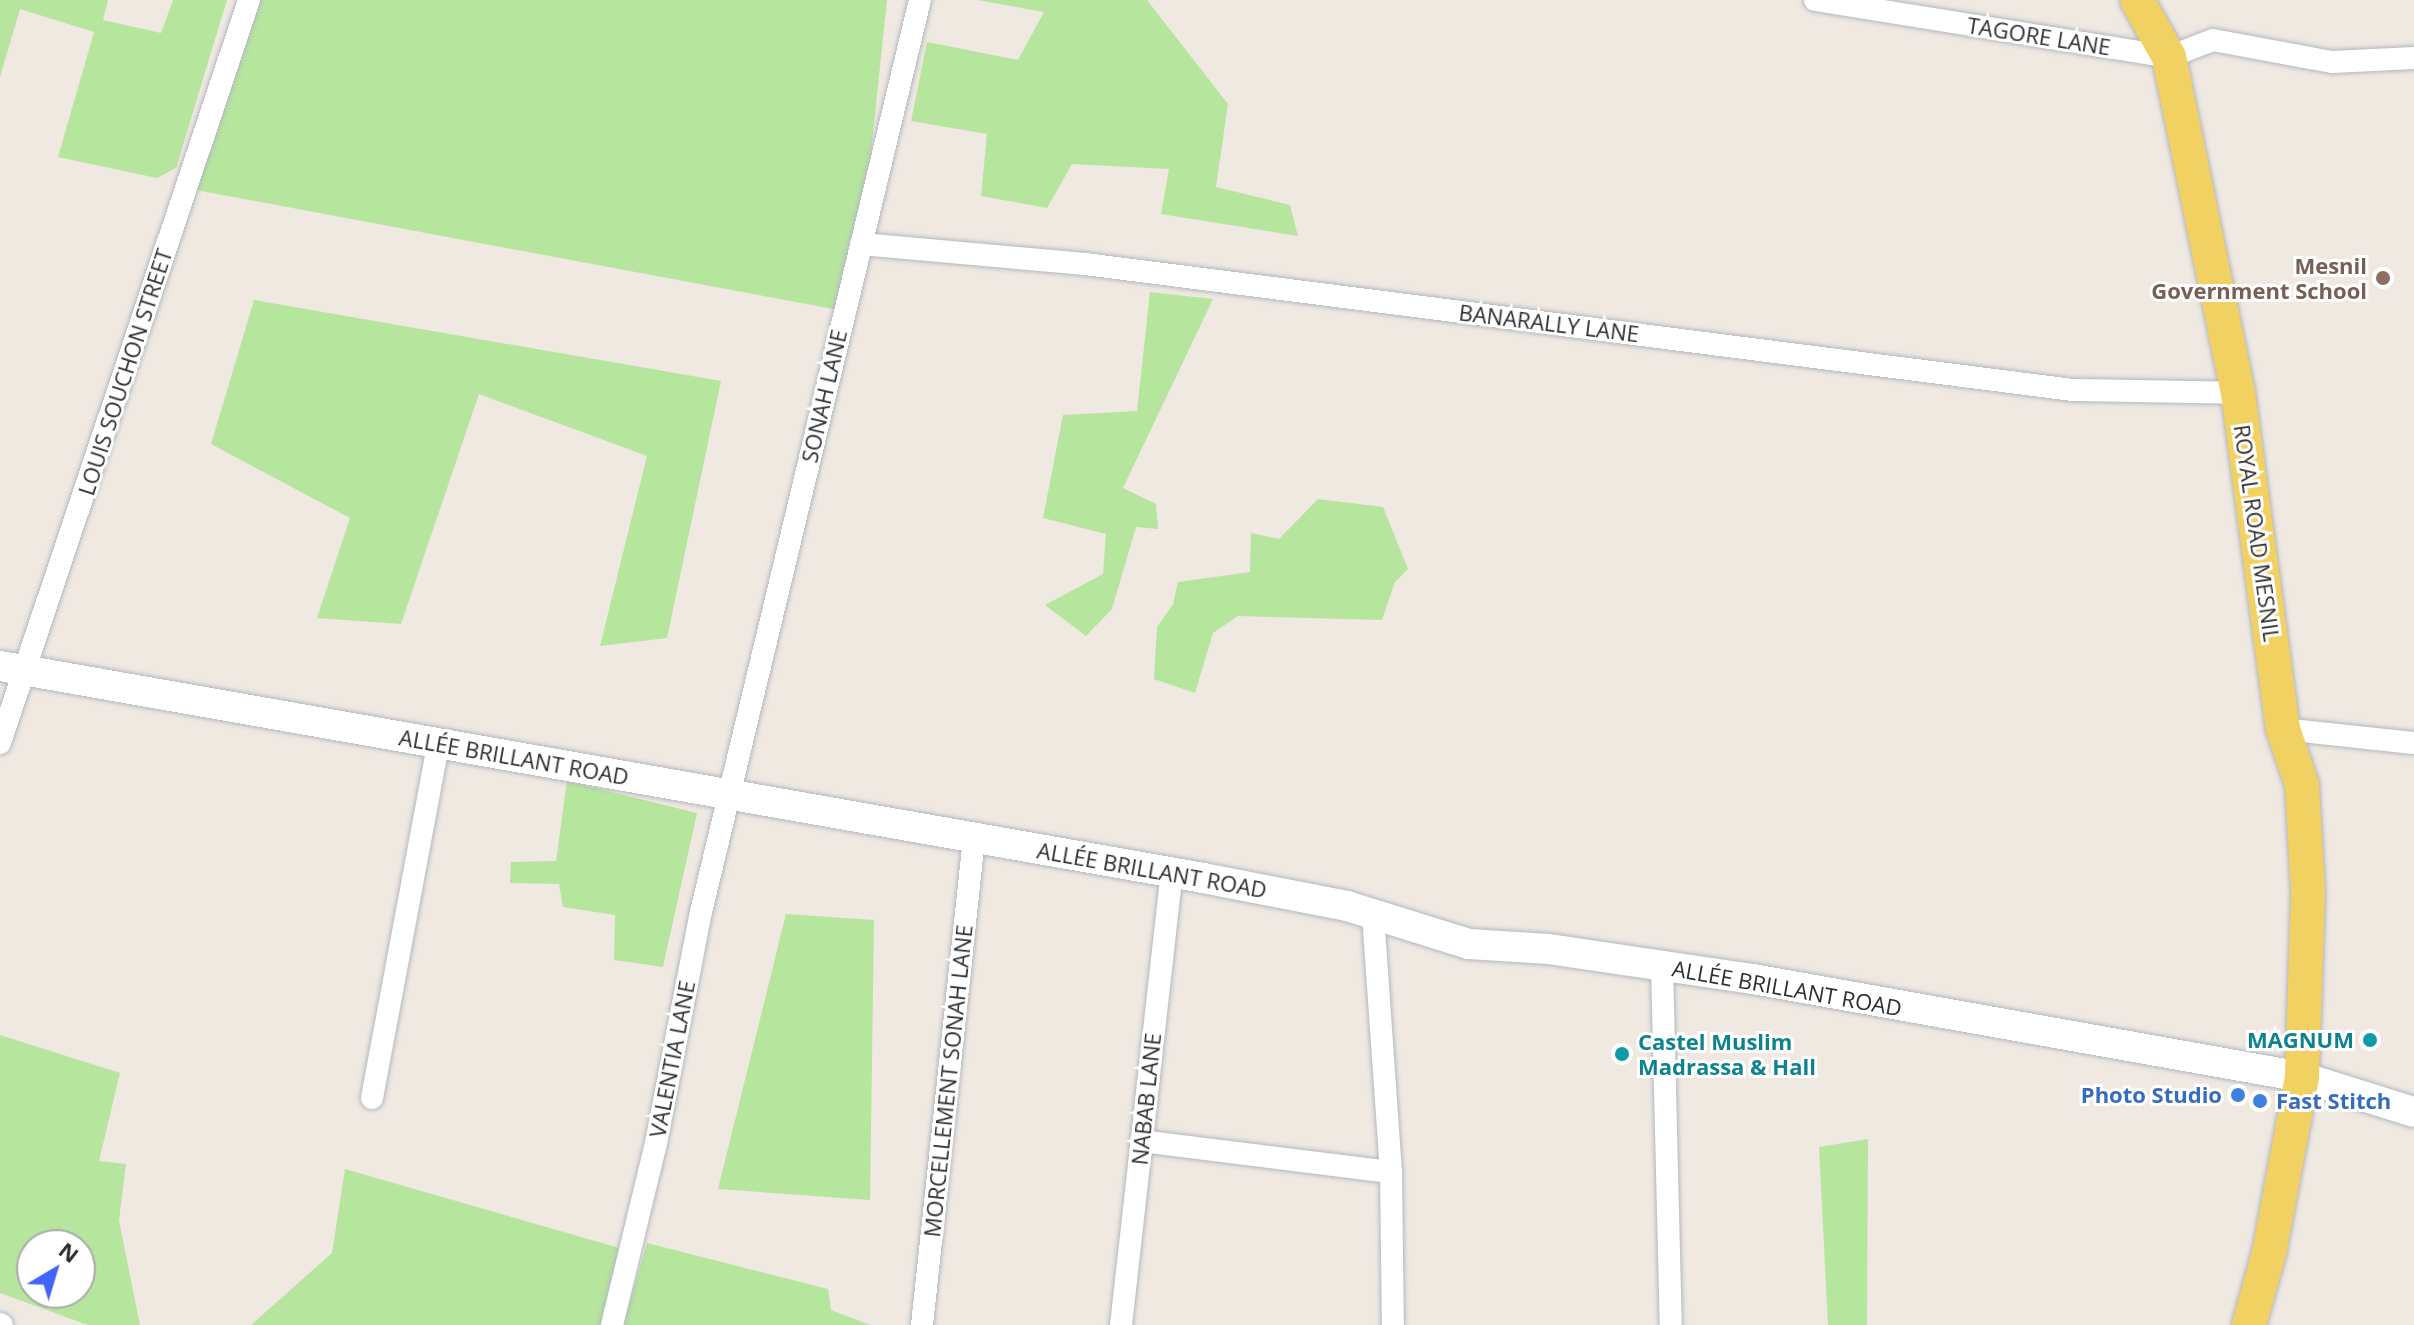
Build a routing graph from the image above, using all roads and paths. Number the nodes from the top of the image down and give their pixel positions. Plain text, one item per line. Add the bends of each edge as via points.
1 (249, 0) edge
2 (920, 0) edge
3 (1815, 0) edge
4 (2137, 0) edge
5 (2169, 57) junction
6 (2414, 58) edge
7 (861, 244) junction
8 (2238, 393) junction
9 (12, 668) edge
10 (2283, 729) junction
11 (0, 743) edge
12 (2414, 743) edge
13 (438, 745) junction
14 (728, 799) junction
15 (974, 837) junction
16 (1172, 873) junction
17 (1373, 914) junction
18 (1662, 966) junction
19 (2302, 1077) junction
20 (372, 1098) dead end
21 (2414, 1112) edge
22 (1141, 1141) junction
23 (1391, 1172) junction
24 (612, 1325) edge
25 (922, 1325) edge
26 (1121, 1325) edge
27 (1393, 1325) edge
28 (1671, 1325) edge
29 (2249, 1325) edge

1 - 9 street, LOUIS SOUCHON STREET
2 - 7 street, SONAH LANE
3 - 5 street, TAGORE LANE
4 - 5 main road, ROYAL ROAD MESNIL
5 - 6 street via 2213,40 2332,62
5 - 8 main road, ROYAL ROAD MESNIL
7 - 8 street, BANARALLY LANE via 1085,264 2073,390
7 - 14 street, SONAH LANE
8 - 10 main road, ROYAL ROAD MESNIL
9 - 11 street, LOUIS SOUCHON STREET
9 - 13 main road, ALLÉE BRILLANT ROAD
10 - 12 street
10 - 19 main road, ROYAL ROAD MESNIL via 2302,785 2307,863
13 - 14 main road, ALLÉE BRILLANT ROAD
13 - 20 street
14 - 15 main road, ALLÉE BRILLANT ROAD
14 - 24 street, VALENTIA LANE
15 - 16 main road, ALLÉE BRILLANT ROAD
15 - 25 street, MORCELLEMENT SONAH LANE
16 - 17 main road, ALLÉE BRILLANT ROAD
16 - 22 street, NABAB LANE
17 - 18 main road, ALLÉE BRILLANT ROAD via 1469,944 1549,949
17 - 23 street
18 - 19 main road, ALLÉE BRILLANT ROAD
18 - 28 street
19 - 21 main road, ALLÉE BRILLANT ROAD
19 - 29 main road, ROYAL ROAD MESNIL via 2269,1253
22 - 23 street
22 - 26 street, NABAB LANE
23 - 27 street

